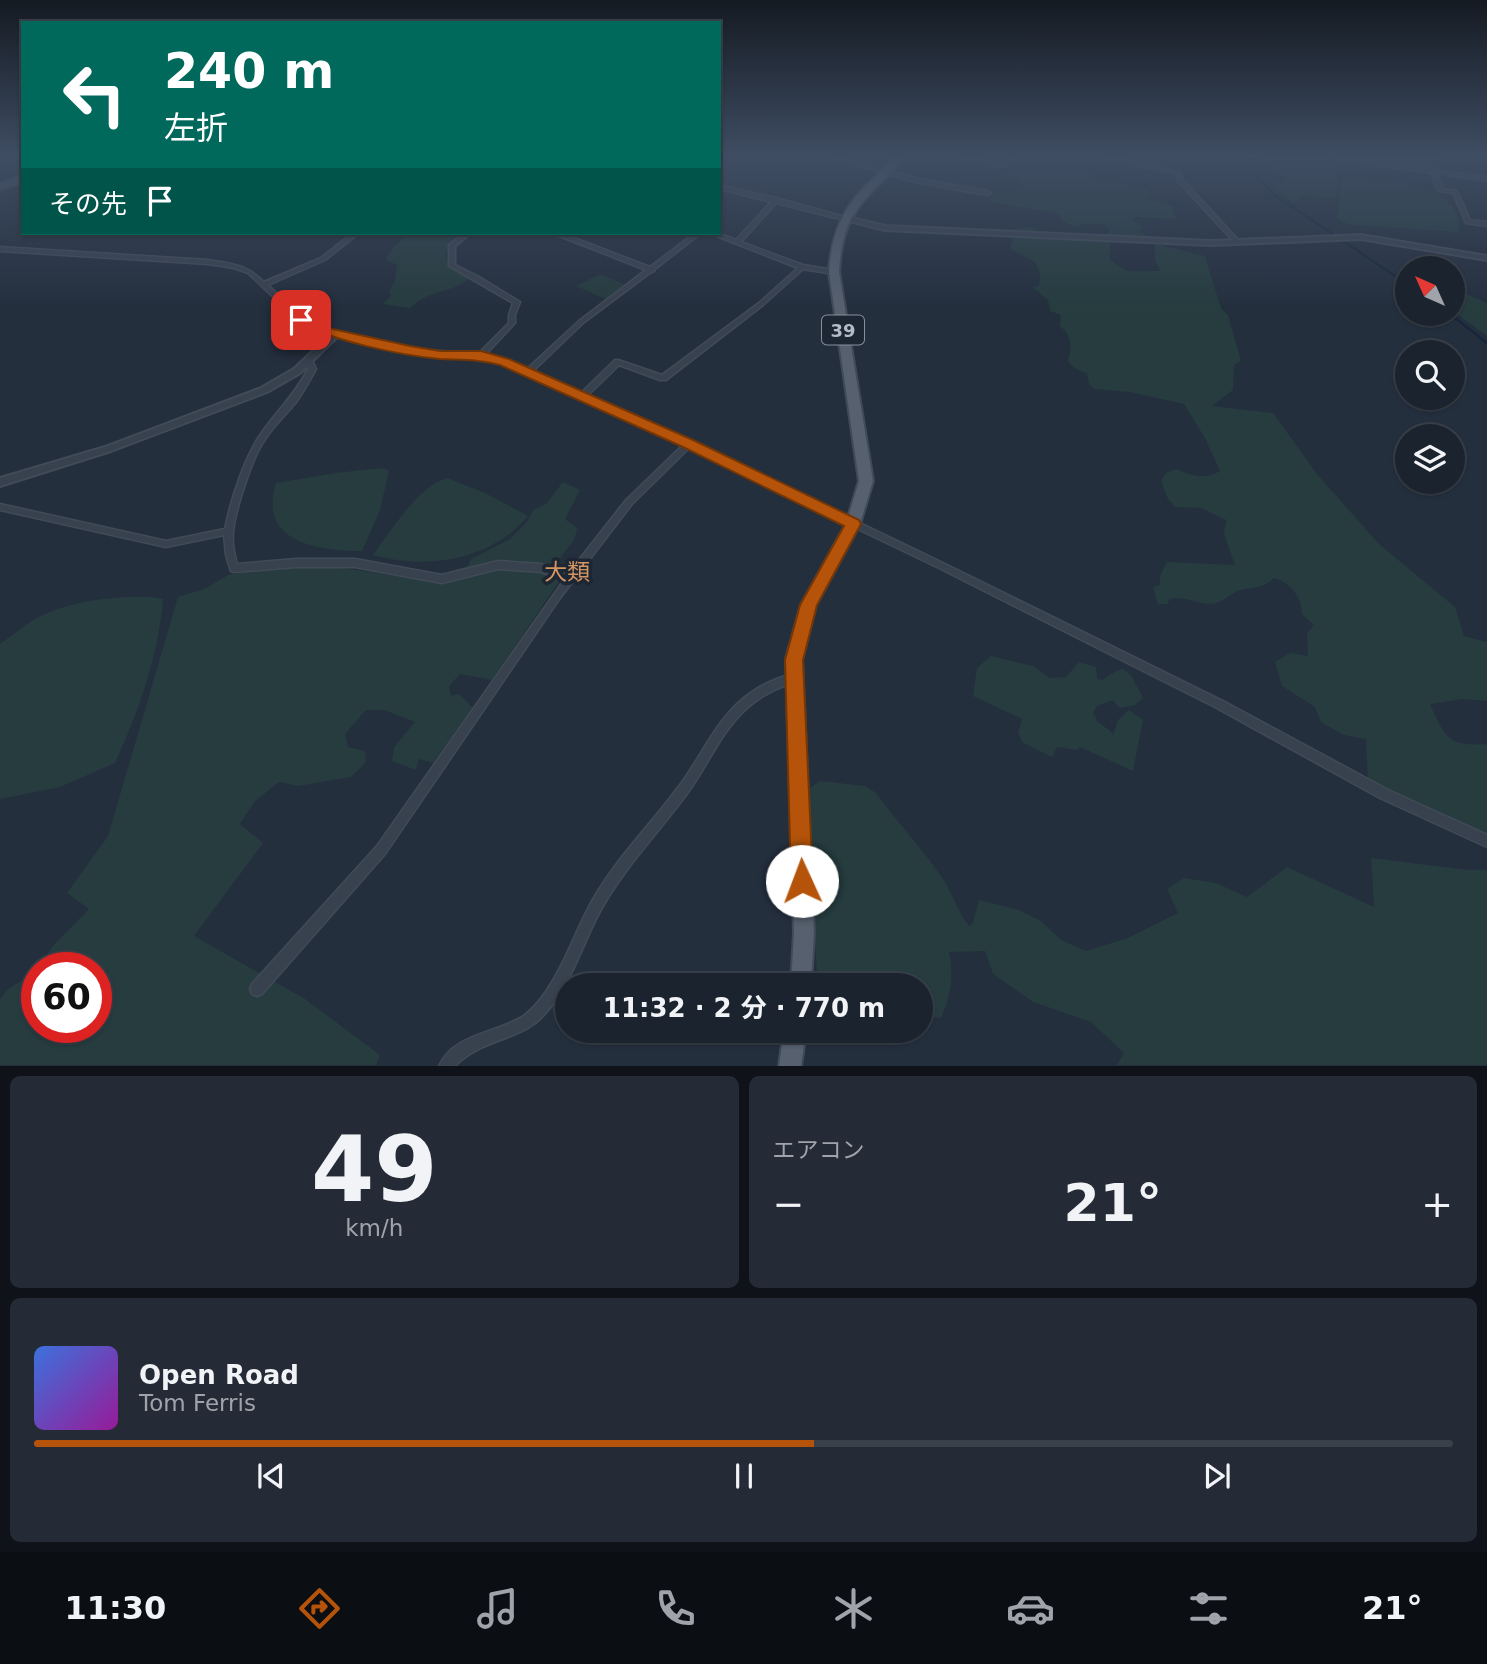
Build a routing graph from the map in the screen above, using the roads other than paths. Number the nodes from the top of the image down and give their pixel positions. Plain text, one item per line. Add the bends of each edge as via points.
1 (769, 208) edge
2 (805, 208) edge
3 (853, 208) edge
4 (1206, 208) edge
5 (1462, 208) edge
6 (844, 218) junction
7 (1487, 225) edge
8 (353, 235) edge
9 (465, 235) edge
10 (561, 235) edge
11 (696, 235) edge
12 (718, 235) edge
13 (737, 242) junction
14 (1237, 242) junction
15 (0, 249) edge
16 (1487, 258) edge
17 (802, 267) junction
18 (652, 270) junction
19 (834, 272) junction
20 (265, 284) junction
21 (336, 334) junction
22 (481, 355) junction
23 (309, 362) junction
24 (528, 372) junction
25 (582, 397) junction
26 (688, 444) junction
27 (0, 482) edge
28 (0, 507) edge
29 (853, 524) junction
30 (229, 531) junction
31 (570, 578) junction
32 (793, 678) junction
33 (1487, 841) edge
34 (802, 973) edge
35 (257, 989) dead end
36 (793, 1043) edge
37 (446, 1066) edge
38 (790, 1066) edge

1 - 13 street
2 - 6 street
3 - 6 main road, 39
4 - 14 street
5 - 7 street via 1468,222
6 - 14 street via 885,228
6 - 19 main road, 39 via 835,243
8 - 20 street via 323,259
9 - 22 street via 452,245 452,266 517,302 512,323
10 - 18 street
11 - 18 street
12 - 13 street
13 - 17 street
14 - 16 street via 1375,237
15 - 20 street via 218,263 250,272
17 - 19 street
17 - 25 street via 663,378 618,362
18 - 24 street via 581,322
19 - 29 main road, 39 via 866,474
20 - 21 street via 305,323
21 - 22 street via 433,354
21 - 23 street
22 - 24 street
23 - 27 street via 246,397 108,449
23 - 30 street via 312,369 302,389 251,457
24 - 25 street
25 - 26 street
26 - 29 street
26 - 31 street via 629,502
28 - 30 street via 166,544
29 - 32 main road, 39 via 809,605
29 - 33 street via 1210,699 1384,794
30 - 31 street via 234,568 355,563 442,579 498,565 541,568
31 - 35 street via 381,850
32 - 34 main road, 39
32 - 37 street via 777,681 752,697 721,728 697,770 613,875 562,976 537,1014 478,1040
36 - 38 main road

